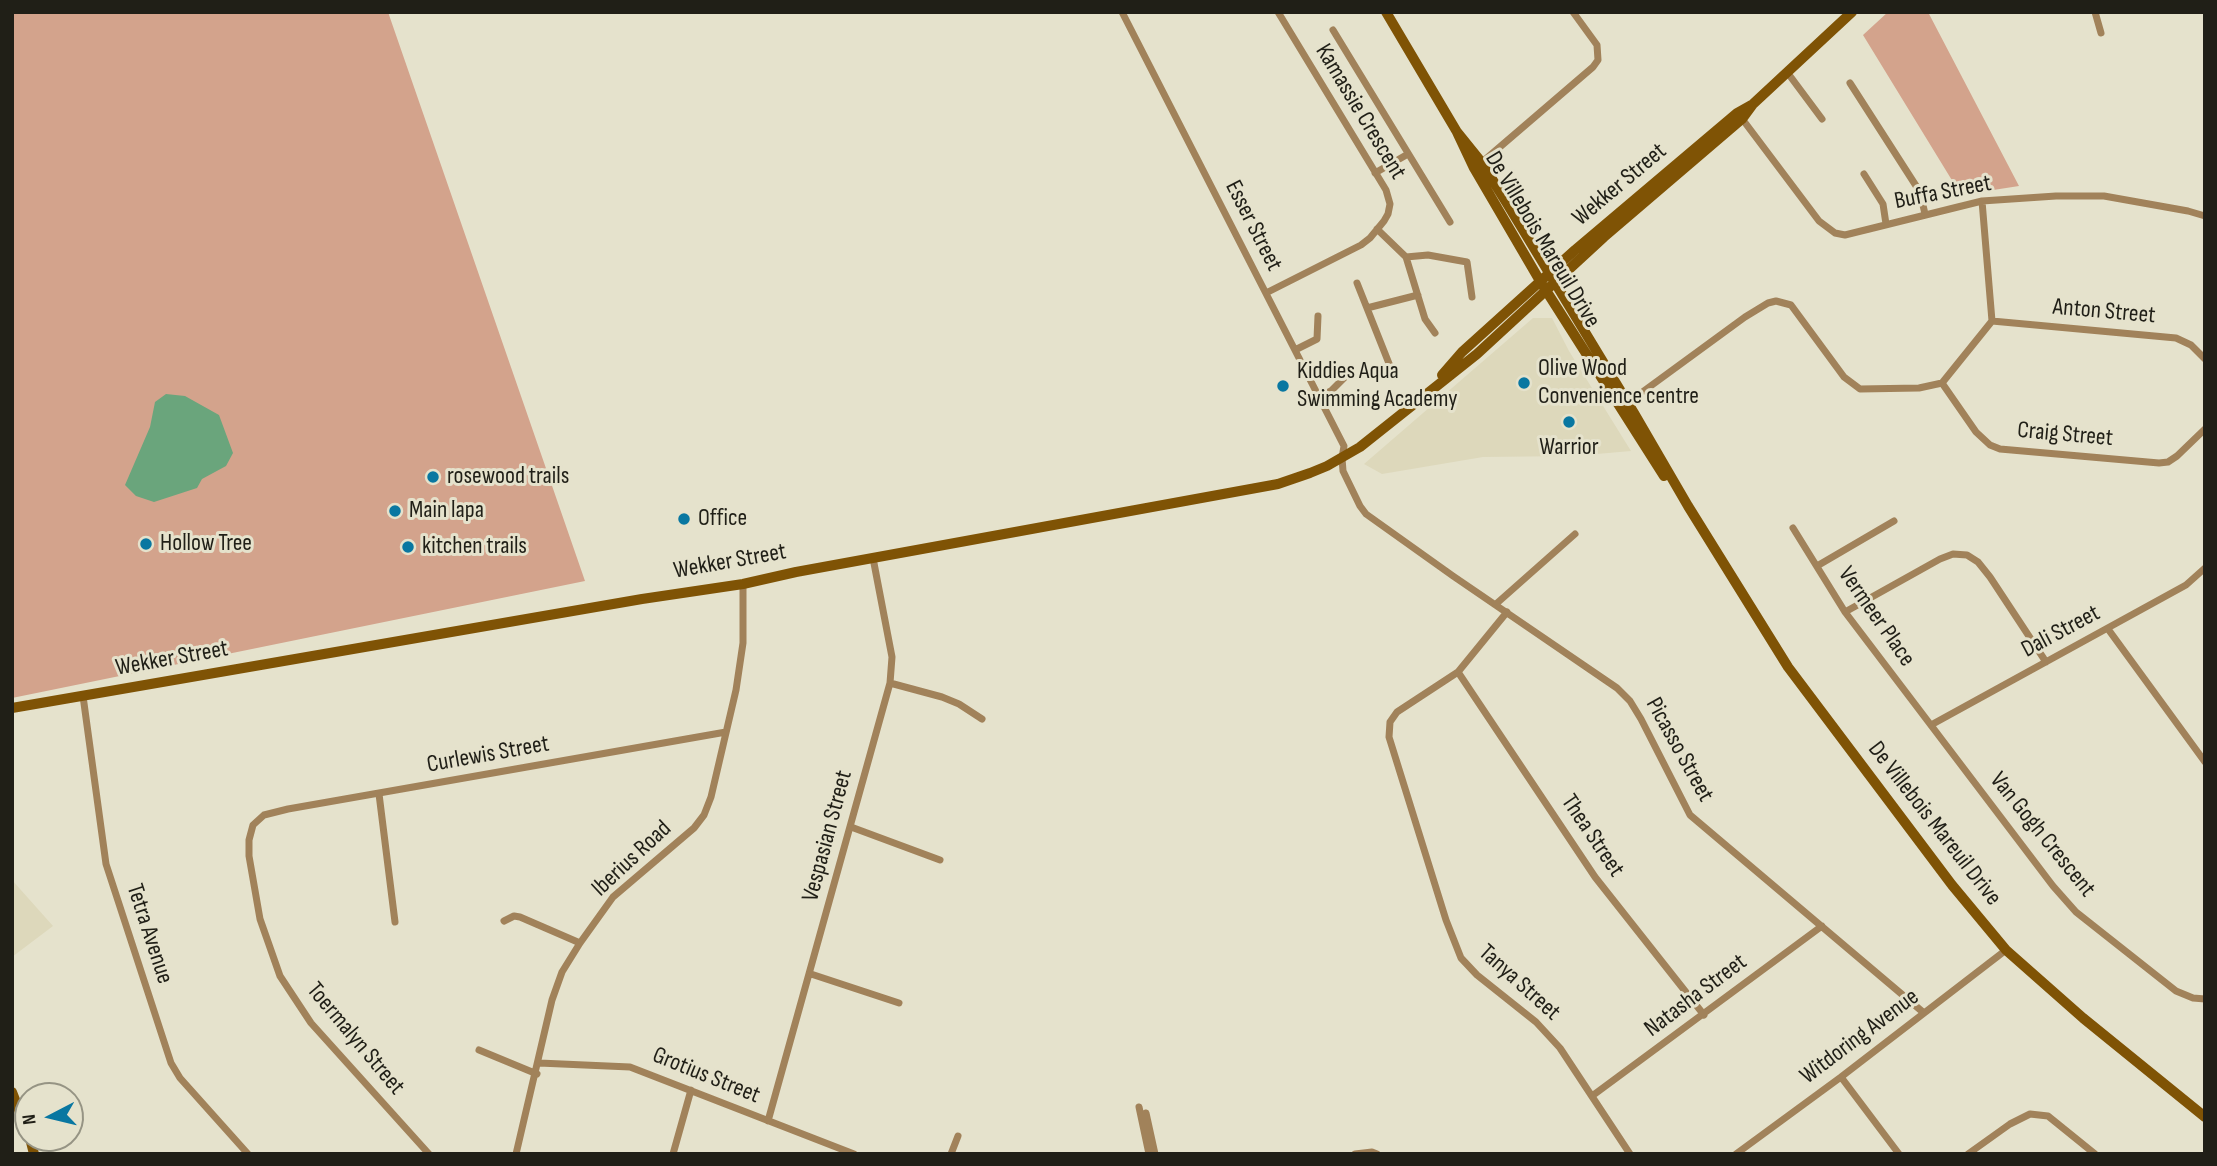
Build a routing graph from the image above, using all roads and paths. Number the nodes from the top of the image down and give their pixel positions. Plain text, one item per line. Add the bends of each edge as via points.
1 (1122, 12) edge
2 (1278, 12) edge
3 (1386, 12) edge
4 (1573, 12) edge
5 (1852, 12) edge
6 (2095, 12) edge
7 (1333, 30) dead end
8 (2101, 33) dead end
9 (1787, 72) junction
10 (1850, 83) dead end
11 (1740, 116) junction
12 (1822, 119) dead end
13 (1408, 154) junction
14 (1478, 166) junction
15 (1375, 173) junction
16 (1864, 174) dead end
17 (1982, 201) junction
18 (1925, 214) junction
19 (2205, 216) edge
20 (1450, 222) dead end
21 (1886, 224) junction
22 (1377, 229) junction
23 (1406, 257) junction
24 (1547, 282) junction
25 (1357, 283) dead end
26 (1266, 293) junction
27 (1418, 295) junction
28 (1472, 297) dead end
29 (1367, 308) junction
30 (1318, 316) dead end
31 (1992, 321) junction
32 (1435, 333) dead end
33 (1295, 350) junction
34 (2205, 359) edge
35 (1390, 366) dead end
36 (1346, 376) dead end
37 (1942, 383) junction
38 (1319, 397) junction
39 (1624, 405) junction
40 (2205, 429) edge
41 (1342, 458) junction
42 (1894, 521) dead end
43 (1793, 528) dead end
44 (1575, 534) dead end
45 (873, 558) junction
46 (1817, 566) junction
47 (2203, 574) edge
48 (743, 584) junction
49 (1496, 604) junction
50 (1507, 612) junction
51 (1845, 612) junction
52 (2108, 629) junction
53 (2046, 662) junction
54 (1458, 672) junction
55 (890, 683) junction
56 (83, 696) junction
57 (12, 708) edge
58 (982, 719) dead end
59 (1931, 725) junction
60 (726, 732) junction
61 (2205, 762) edge
62 (379, 794) junction
63 (258, 819) joint
64 (850, 827) junction
65 (940, 860) dead end
66 (504, 921) dead end
67 (395, 922) dead end
68 (1822, 926) junction
69 (580, 943) junction
70 (2006, 950) junction
71 (811, 974) junction
72 (2205, 999) edge
73 (899, 1003) dead end
74 (1924, 1013) junction
75 (1704, 1015) junction
76 (479, 1050) dead end
77 (539, 1063) junction
78 (537, 1074) junction
79 (1841, 1077) junction
80 (691, 1090) junction
81 (1592, 1096) junction
82 (1139, 1107) dead end
83 (1146, 1113) dead end
84 (2205, 1117) edge
85 (768, 1121) junction
86 (958, 1136) dead end
87 (1737, 1153) edge
88 (248, 1154) edge
89 (429, 1154) edge
90 (516, 1154) edge
91 (673, 1154) edge
92 (853, 1154) edge
93 (951, 1154) edge
94 (1149, 1154) edge
95 (1155, 1154) edge
96 (1355, 1154) edge
97 (1377, 1154) edge
98 (1630, 1154) edge
99 (1899, 1154) edge
100 (1968, 1154) edge
101 (2095, 1154) edge

1 - 26 street, Esser Street
2 - 15 street, Kamassie Crescent
3 - 14 street, De Villebois Mareuil Drive
4 - 14 street via 1597,45 1598,60
5 - 9 street, Wekker Street
6 - 8 street
7 - 13 street
9 - 11 street, Wekker Street
9 - 12 street
10 - 18 street via 1920,192
11 - 21 street, Buffa Street via 1823,226 1845,234
11 - 24 street, Wekker Street
13 - 15 street
13 - 20 street
14 - 24 street, De Villebois Mareuil Drive
15 - 22 street, Kamassie Crescent via 1390,204
16 - 21 street via 1883,204
17 - 18 street, Buffa Street
17 - 19 street, Buffa Street via 2104,196
17 - 31 street
18 - 21 street, Buffa Street
22 - 23 street
22 - 26 street via 1361,245
23 - 27 street
23 - 28 street via 1428,255 1467,262
24 - 39 street, De Villebois Mareuil Drive
24 - 41 street, Wekker Street via 1477,354
25 - 29 street
26 - 33 street, Esser Street
27 - 29 street
27 - 32 street
29 - 35 street
30 - 33 street via 1317,340
31 - 34 street, Anton Street via 2176,338
31 - 37 street
33 - 38 street, Esser Street
36 - 38 street
37 - 39 street via 1860,389 1844,377 1791,305 1776,301 1745,317
37 - 40 street, Craig Street via 1982,439 2000,449 2159,463 2177,456
38 - 41 street, Esser Street via 1344,446
39 - 70 street, De Villebois Mareuil Drive via 1788,667
41 - 45 street, Wekker Street via 1278,484
41 - 49 street, Picasso Street via 1352,492 1366,514
42 - 46 street
43 - 46 street, Vermeer Place
44 - 49 street
45 - 48 street, Wekker Street
45 - 55 street, Vespasian Street via 892,657
46 - 51 street, Vermeer Place
47 - 52 street, Dali Street
48 - 56 street, Wekker Street
48 - 60 street, Iberius Road via 743,643
49 - 50 street, Picasso Street
50 - 54 street
50 - 68 street, Picasso Street via 1624,695 1690,815
51 - 53 street via 1940,559 1967,555 1990,577
51 - 59 street, Vermeer Place
52 - 53 street, Dali Street
52 - 61 street
53 - 59 street, Dali Street
54 - 75 street, Thea Street via 1595,877
54 - 81 street, Tanya Street via 1397,712 1389,728 1391,744 1461,958 1536,1022
55 - 58 street via 942,697
55 - 64 street, Vespasian Street
56 - 57 street, Wekker Street
56 - 88 street, Tetra Avenue via 106,864 171,1063
59 - 72 street, Van Gogh Crescent via 2076,912 2175,991
60 - 62 street, Curlewis Street
60 - 69 street, Iberius Road via 704,816 613,897
62 - 63 street, Curlewis Street via 288,809
62 - 67 street
63 - 89 street, Toermalyn Street via 250,832 249,856 260,919 280,976 311,1023
64 - 65 street
64 - 71 street, Vespasian Street
66 - 69 street via 520,917
68 - 74 street, Picasso Street
68 - 75 street, Natasha Street
69 - 77 street, Iberius Road via 556,986
70 - 74 street, Witdoring Avenue
70 - 84 street, De Villebois Mareuil Drive
71 - 73 street
71 - 85 street, Vespasian Street
74 - 79 street, Witdoring Avenue
75 - 81 street, Natasha Street
76 - 78 street
77 - 78 street, Iberius Road
77 - 80 street, Grotius Street via 630,1067
78 - 90 street, Iberius Road
79 - 87 street, Witdoring Avenue
79 - 99 street
80 - 85 street, Grotius Street
80 - 91 street
81 - 98 street, Tanya Street
82 - 94 street
83 - 95 street
85 - 92 street, Grotius Street
86 - 93 street
96 - 97 street
100 - 101 street via 2030,1114 2048,1116

